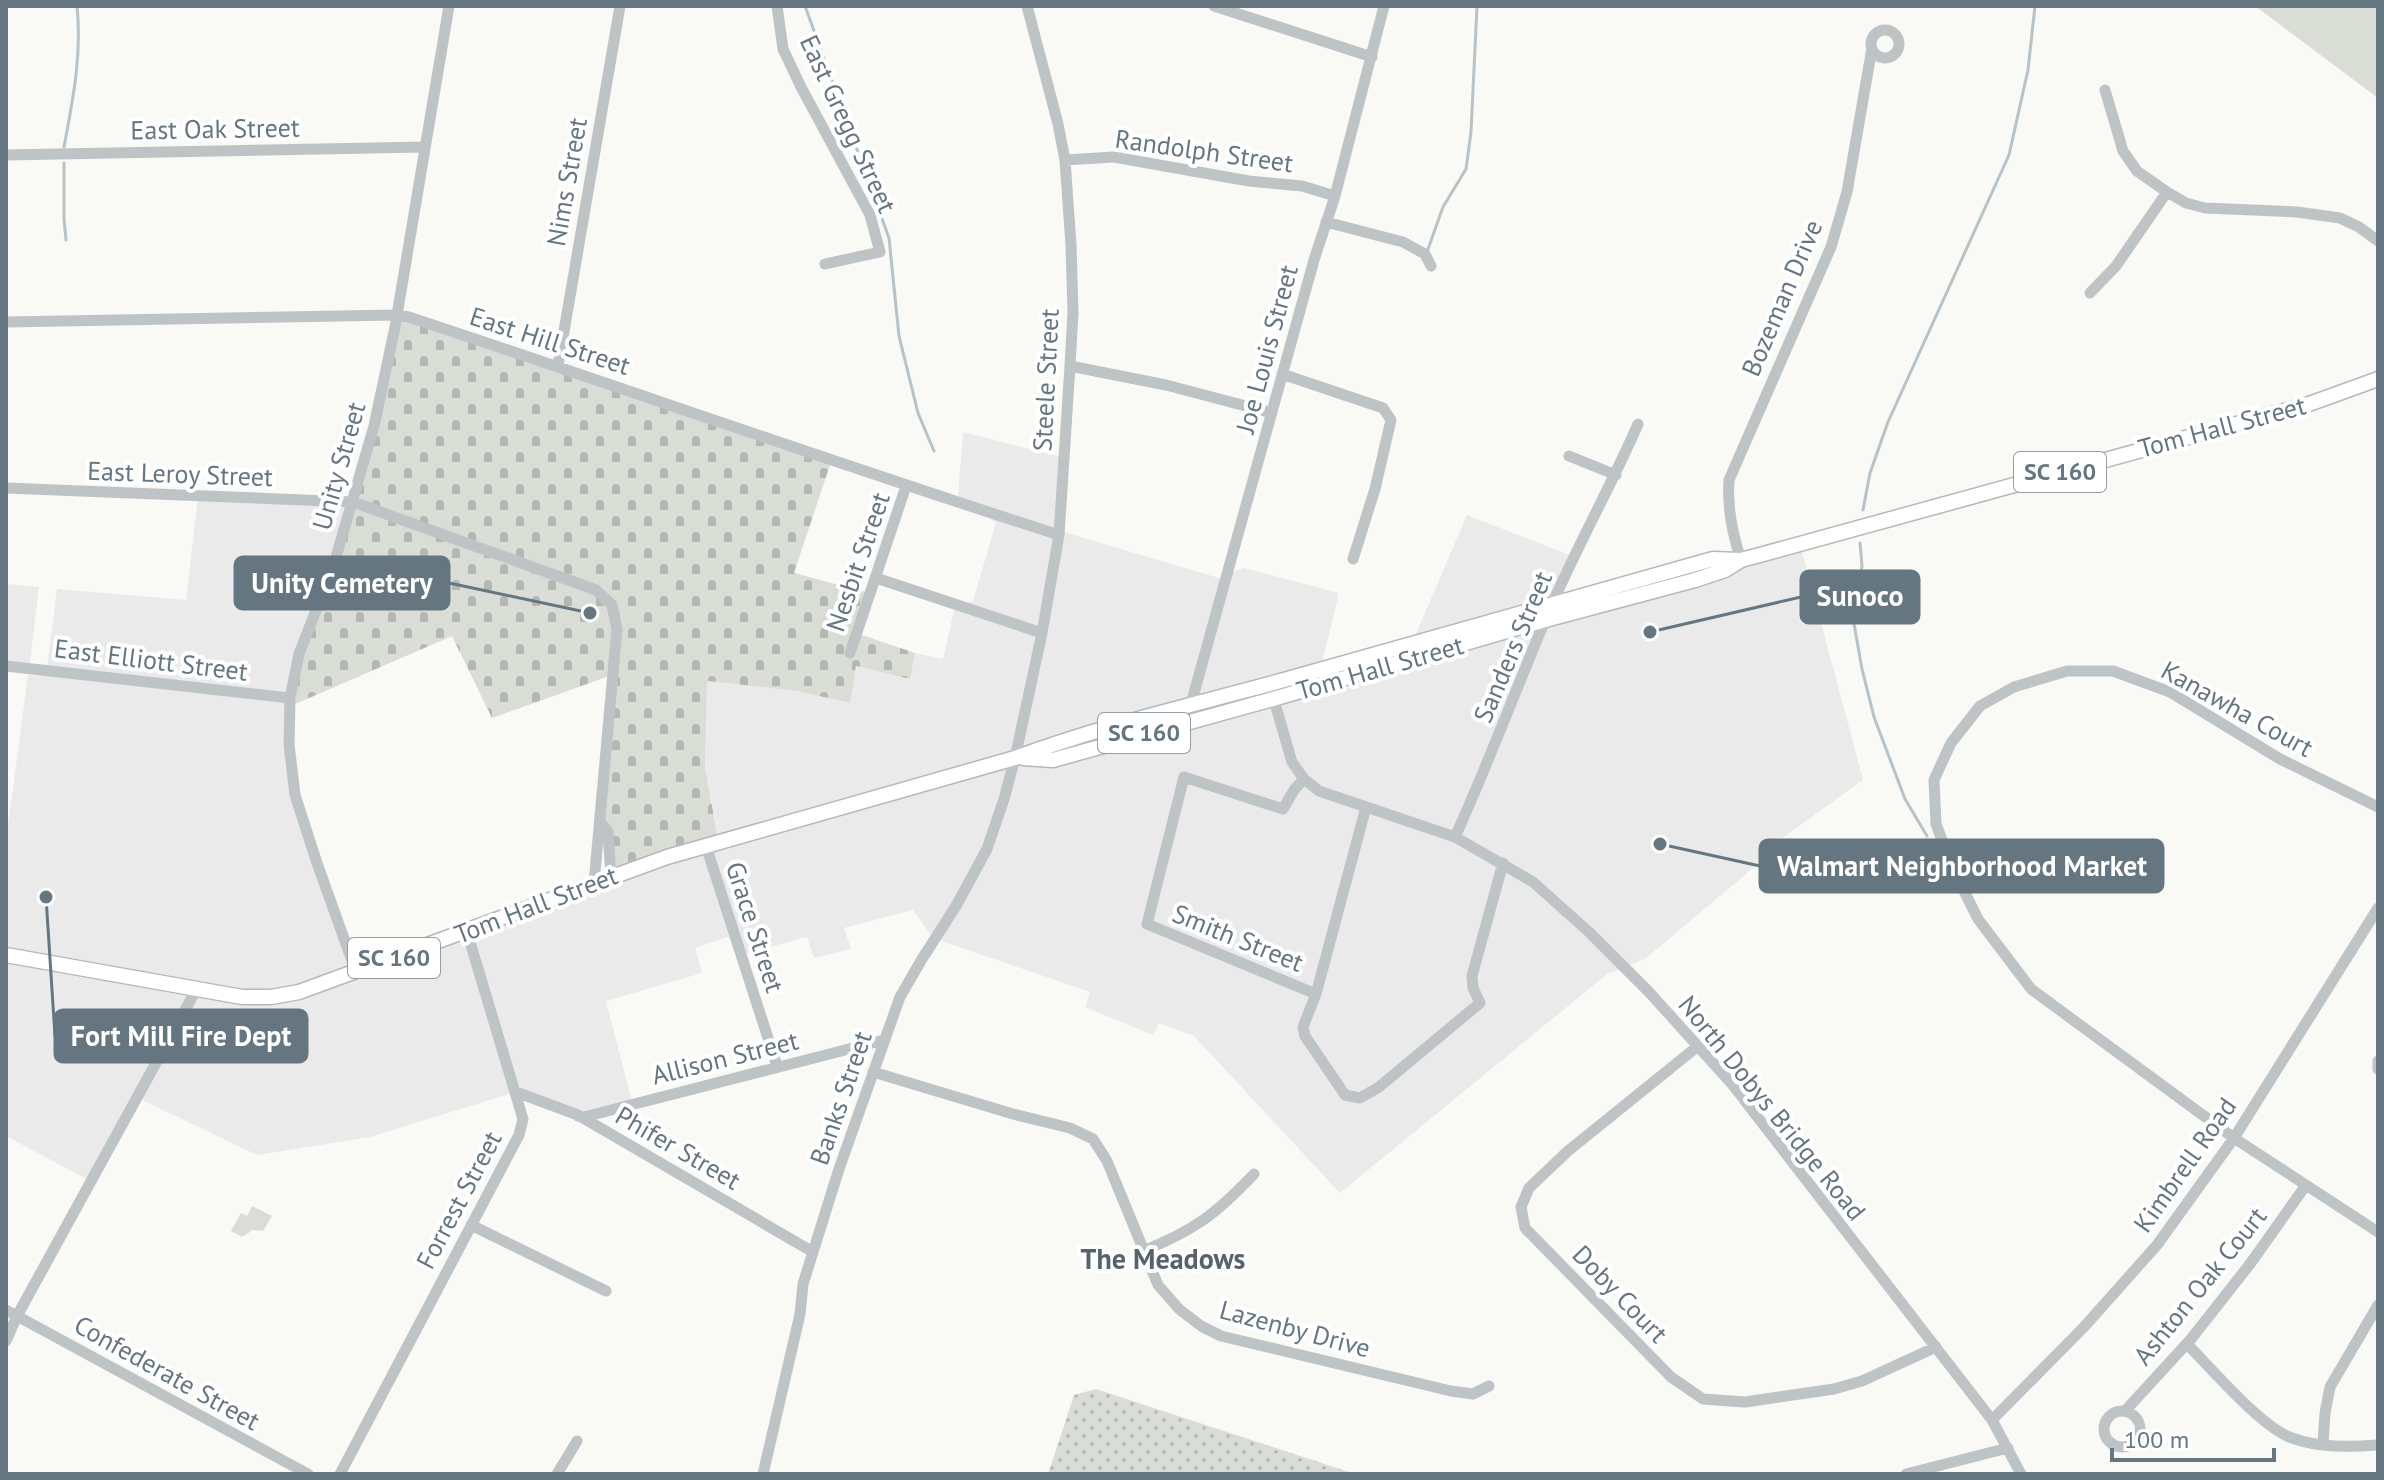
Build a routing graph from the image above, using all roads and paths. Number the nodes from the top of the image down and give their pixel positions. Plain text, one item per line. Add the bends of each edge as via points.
1 (449, 6) edge
2 (620, 6) edge
3 (777, 6) edge
4 (1027, 6) edge
5 (1214, 6) edge
6 (1384, 6) edge
7 (1872, 48) dead end
8 (1372, 57) junction
9 (2105, 90) dead end
10 (424, 147) junction
11 (6, 155) edge
12 (1065, 160) junction
13 (2167, 192) junction
14 (1335, 196) junction
15 (1326, 222) junction
16 (2378, 241) edge
17 (825, 264) dead end
18 (1431, 266) dead end
19 (2090, 293) dead end
20 (397, 315) junction
21 (6, 322) edge
22 (558, 366) junction
23 (1070, 366) junction
24 (1282, 374) junction
25 (2378, 379) edge
26 (1272, 413) junction
27 (1638, 424) dead end
28 (1569, 456) dead end
29 (1616, 475) junction
30 (906, 486) junction
31 (6, 488) edge
32 (353, 502) junction
33 (1059, 535) junction
34 (1353, 559) dead end
35 (1741, 560) junction
36 (876, 578) junction
37 (1552, 604) junction
38 (1545, 620) junction
39 (1042, 633) junction
40 (850, 653) dead end
41 (6, 666) edge
42 (1271, 692) junction
43 (290, 698) junction
44 (1191, 704) junction
45 (1015, 758) junction
46 (1304, 779) junction
47 (1366, 807) junction
48 (2378, 807) edge
49 (601, 823) junction
50 (1455, 837) junction
51 (706, 846) junction
52 (1503, 863) junction
53 (611, 877) junction
54 (594, 883) junction
55 (2378, 908) edge
56 (467, 932) junction
57 (6, 955) edge
58 (356, 972) junction
59 (196, 990) junction
60 (1316, 994) junction
61 (884, 1040) junction
62 (1698, 1046) junction
63 (2378, 1061) edge
64 (777, 1066) junction
65 (2378, 1069) edge
66 (873, 1072) junction
67 (516, 1092) junction
68 (578, 1115) junction
69 (2234, 1138) junction
70 (1254, 1174) dead end
71 (2306, 1185) junction
72 (471, 1225) junction
73 (2378, 1232) edge
74 (1143, 1251) junction
75 (813, 1252) junction
76 (606, 1291) dead end
77 (2378, 1305) edge
78 (12, 1313) edge
79 (6, 1341) edge
80 (2187, 1344) junction
81 (1936, 1347) junction
82 (1489, 1386) dead end
83 (2125, 1411) dead end
84 (1992, 1420) junction
85 (577, 1441) dead end
86 (2323, 1445) junction
87 (2378, 1445) edge
88 (2008, 1448) junction
89 (308, 1474) edge
90 (340, 1474) edge
91 (557, 1474) edge
92 (763, 1474) edge
93 (1906, 1474) edge
94 (2021, 1474) edge

1 - 10 street, Unity Street
2 - 22 street, Nims Street
3 - 17 street, East Gregg Street via 783,49 870,215 880,252
4 - 12 street, Steele Street
5 - 8 street
6 - 8 street, Joe Louis Street
7 - 35 street, Bozeman Drive via 1847,192 1831,247 1729,480 1731,525
8 - 14 street, Joe Louis Street
9 - 13 street via 2123,151 2137,171
10 - 11 street, East Oak Street
10 - 20 street, Unity Street
12 - 14 street, Randolph Street via 1114,157 1302,186
12 - 23 street, Steele Street via 1073,312
13 - 16 street via 2205,208 2340,218
13 - 19 street via 2116,266
14 - 15 street, Joe Louis Street
15 - 18 street via 1403,242 1425,254
15 - 24 street, Joe Louis Street
20 - 21 street, East Hill Street
20 - 22 street, East Hill Street
20 - 32 street, Unity Street
22 - 30 street, East Hill Street
23 - 26 street
23 - 33 street, Steele Street
24 - 26 street, Joe Louis Street
24 - 34 street via 1383,408 1391,420
25 - 35 main road, Tom Hall Street / SC 160 via 2309,404
26 - 44 street, Joe Louis Street
27 - 29 street, Sanders Street
28 - 29 street
29 - 37 street, Sanders Street
30 - 33 street, East Hill Street
30 - 36 street, Nesbit Street
31 - 32 street, East Leroy Street
32 - 43 street, Unity Street via 299,654
32 - 49 street, East Leroy Street via 583,584 612,605 617,644
33 - 39 street, Steele Street
35 - 37 main road, Tom Hall Street / SC 160 via 1713,559
35 - 38 main road, Tom Hall Street / SC 160 via 1695,580
36 - 39 street
36 - 40 street, Nesbit Street
37 - 38 street, Sanders Street
37 - 42 main road, Tom Hall Street / SC 160
38 - 42 main road, Tom Hall Street / SC 160
38 - 50 street, Sanders Street
39 - 45 street, Steele Street
41 - 43 street, East Elliott Street
42 - 44 main road, Tom Hall Street / SC 160
42 - 45 main road, Tom Hall Street / SC 160 via 1053,760
42 - 46 street via 1292,762
43 - 58 street, Unity Street via 295,795
44 - 45 main road, Tom Hall Street / SC 160
45 - 51 main road, Tom Hall Street / SC 160
45 - 61 street, Banks Street via 987,849 900,997
46 - 47 street, North Dobys Bridge Road via 1319,791
46 - 60 street, Smith Street via 1283,809 1184,777 1147,924
47 - 50 street, North Dobys Bridge Road
47 - 60 street
48 - 69 street, Kanawha Court via 2280,759 2170,692 2113,671 2067,671 2014,687 1980,706 1951,743 1934,780 1936,824 1952,867 1978,919 2031,989
49 - 53 street via 608,832
49 - 54 street, East Leroy Street
50 - 52 street, North Dobys Bridge Road
51 - 53 main road, Tom Hall Street / SC 160
51 - 64 street, Grace Street
52 - 60 street via 1472,976 1480,1003 1360,1098 1345,1095 1305,1036 1303,1027
52 - 62 street, North Dobys Bridge Road via 1589,932
53 - 54 main road, Tom Hall Street / SC 160
54 - 56 main road, Tom Hall Street / SC 160
55 - 69 street, Kimbrell Road
56 - 58 main road, Tom Hall Street / SC 160
56 - 67 street, Forrest Street
57 - 59 main road, Tom Hall Street / SC 160
58 - 59 main road, Tom Hall Street / SC 160 via 271,997
59 - 78 street
61 - 64 street, Allison Street
61 - 66 street, Banks Street
62 - 81 street, North Dobys Bridge Road
62 - 81 street, Doby Court via 1529,1188 1521,1207 1525,1228 1671,1377 1703,1399 1745,1402 1834,1389
63 - 65 street
64 - 68 street, Allison Street
66 - 74 street, Lazenby Drive via 1093,1139
66 - 75 street, Banks Street
67 - 68 street, Phifer Street
67 - 72 street, Forrest Street via 523,1119 519,1135
68 - 75 street, Phifer Street
69 - 71 street, Kanawha Court
69 - 84 street, Kimbrell Road via 2131,1276
70 - 74 street via 1209,1217
71 - 73 street, Kanawha Court
71 - 80 street, Ashton Oak Court
72 - 76 street
72 - 90 street, Forrest Street
74 - 82 street, Lazenby Drive via 1158,1285 1179,1309 1221,1336 1451,1391 1473,1394
75 - 92 street, Banks Street
77 - 86 street via 2330,1387
78 - 79 street
78 - 89 street, Confederate Street
80 - 83 street, Ashton Oak Court
80 - 86 street via 2277,1431
81 - 84 street, North Dobys Bridge Road
84 - 88 street, North Dobys Bridge Road
85 - 91 street
86 - 87 street
88 - 93 street
88 - 94 street, North Dobys Bridge Road

